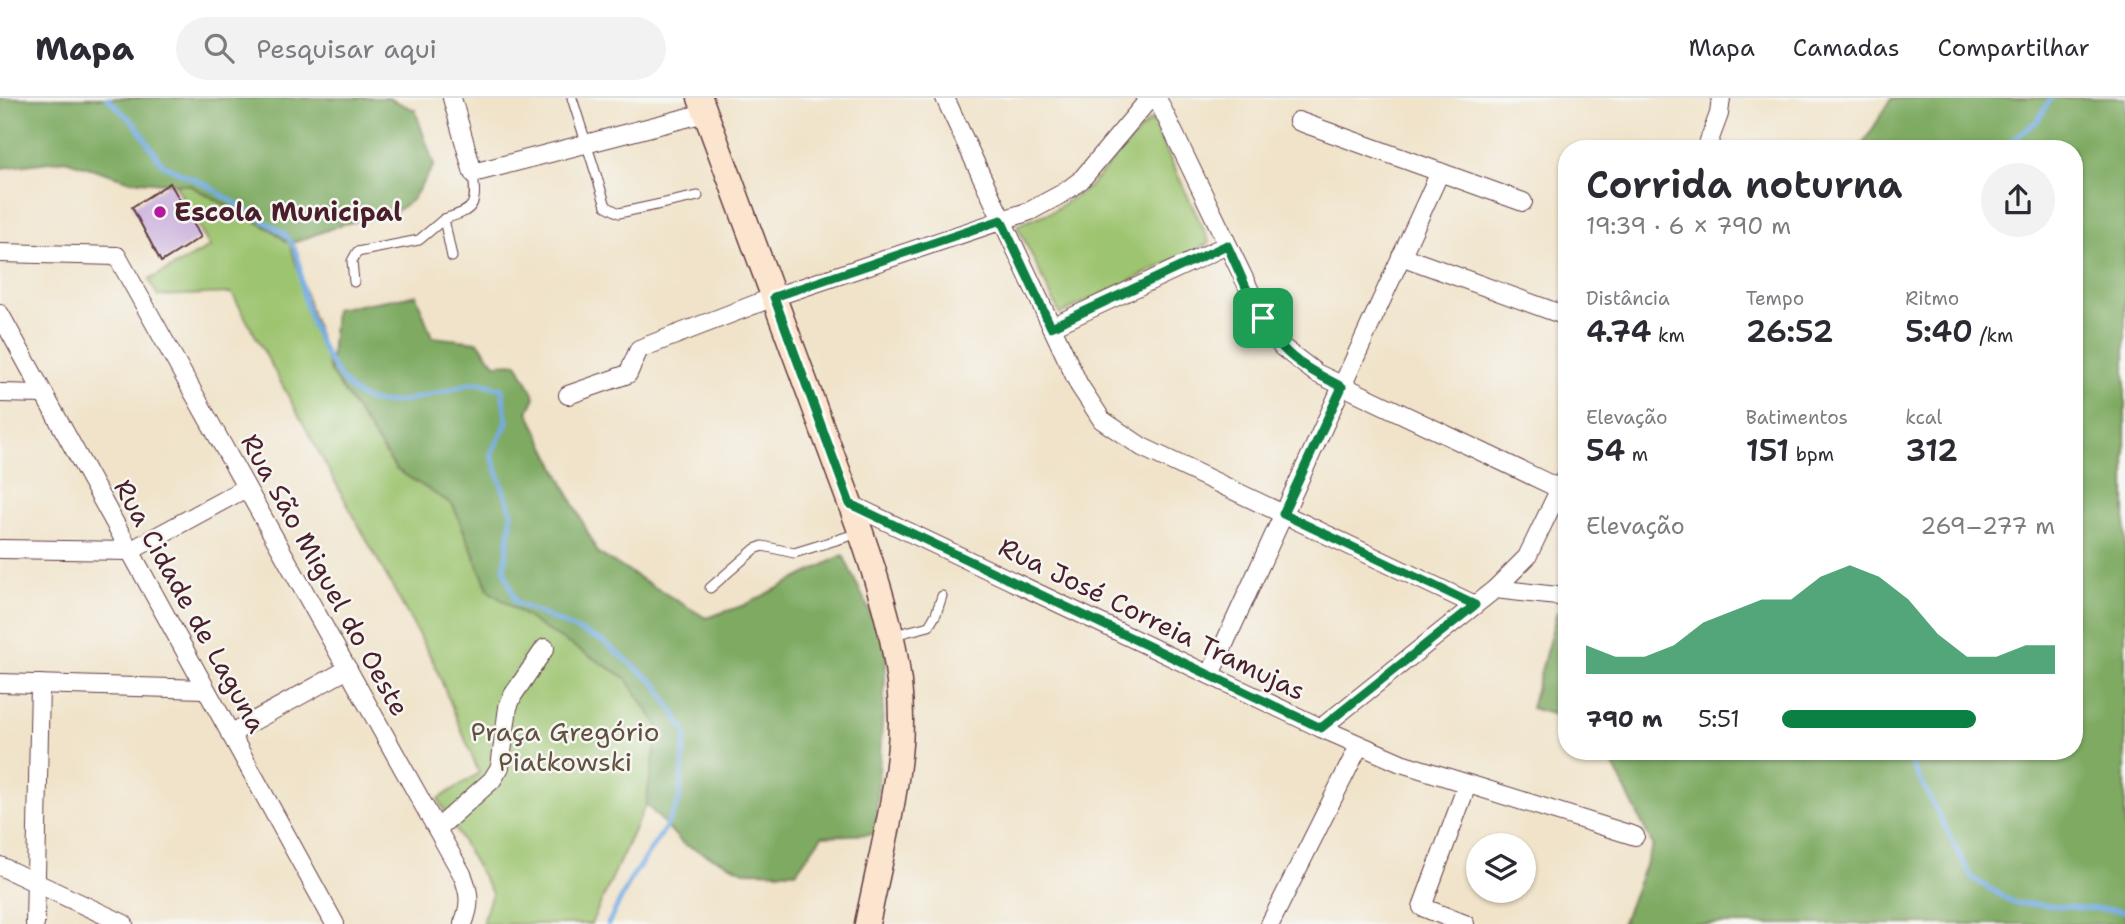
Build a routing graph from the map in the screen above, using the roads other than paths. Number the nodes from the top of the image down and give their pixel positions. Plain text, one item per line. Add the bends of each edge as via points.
1 (452, 98) edge
2 (572, 98) edge
3 (945, 98) edge
4 (1150, 98) edge
5 (1157, 98) edge
6 (1721, 98) edge
7 (702, 105) edge
8 (1298, 121) dead end
9 (1709, 140) edge
10 (588, 143) junction
11 (1440, 172) junction
12 (473, 173) junction
13 (698, 196) dead end
14 (1523, 202) dead end
15 (444, 219) junction
16 (1001, 220) junction
17 (1227, 245) junction
18 (0, 253) edge
19 (1401, 256) junction
20 (452, 257) dead end
21 (355, 282) dead end
22 (774, 297) junction
23 (1558, 313) edge
24 (0, 314) edge
25 (1051, 327) junction
26 (1342, 387) junction
27 (0, 393) edge
28 (44, 394) junction
29 (568, 395) dead end
30 (1558, 480) edge
31 (246, 488) junction
32 (1558, 492) edge
33 (850, 504) junction
34 (1283, 514) junction
35 (861, 533) junction
36 (0, 549) edge
37 (130, 551) junction
38 (710, 588) dead end
39 (1495, 589) junction
40 (942, 596) dead end
41 (1558, 596) edge
42 (1475, 605) junction
43 (893, 636) junction
44 (545, 648) dead end
45 (348, 669) junction
46 (1210, 675) junction
47 (0, 683) edge
48 (40, 684) junction
49 (205, 689) junction
50 (1321, 728) junction
51 (230, 734) junction
52 (1359, 746) junction
53 (1467, 785) junction
54 (437, 829) junction
55 (1635, 836) dead end
56 (0, 866) edge
57 (36, 883) junction
58 (35, 924) edge
59 (124, 924) edge
60 (335, 924) edge
61 (463, 924) edge
62 (867, 924) edge
63 (1270, 924) edge
64 (1465, 924) edge

1 - 12 street
2 - 10 lane
3 - 16 street
4 - 16 street via 1082,180 1047,203
5 - 17 street
6 - 9 street
7 - 10 street
7 - 22 main road
8 - 11 street
10 - 12 street
10 - 13 lane via 606,206 619,213
11 - 14 street
11 - 19 street
12 - 15 lane via 470,209
15 - 20 lane
15 - 21 lane via 419,240 357,252 352,261
16 - 22 street
16 - 25 street
17 - 25 street
17 - 26 street via 1282,348
18 - 31 street, Rua São Miguel do Oeste via 117,256
19 - 23 street
19 - 26 street
22 - 29 street via 639,349 628,374
22 - 33 main road
24 - 28 street, Rua Cidade de Laguna
25 - 34 street via 1102,420 1142,447
26 - 30 street
26 - 34 street
27 - 28 street
28 - 37 street, Rua Cidade de Laguna
31 - 37 street
31 - 45 street, Rua São Miguel do Oeste
32 - 39 street via 1527,557
33 - 35 main road
33 - 46 street, Rua José Correia Tramujas
34 - 42 street
34 - 46 street
35 - 38 lane via 794,553 763,546
35 - 43 main road
36 - 37 street
37 - 49 street, Rua Cidade de Laguna
39 - 41 street
39 - 42 street
40 - 43 lane via 929,625
42 - 50 street
43 - 62 main road via 899,756
44 - 54 street via 508,707 500,767 492,780
45 - 51 street
45 - 54 street, Rua São Miguel do Oeste
46 - 50 street, Rua José Correia Tramujas
47 - 48 street
48 - 49 street
48 - 57 street
49 - 51 street, Rua Cidade de Laguna
50 - 52 street, Rua José Correia Tramujas
51 - 60 street, Rua Cidade de Laguna
52 - 53 street, Rua José Correia Tramujas
52 - 63 street
53 - 55 street, Rua José Correia Tramujas
53 - 64 street via 1422,907
54 - 61 street, Rua São Miguel do Oeste via 467,885 469,911
56 - 57 street
57 - 58 street
57 - 59 street

